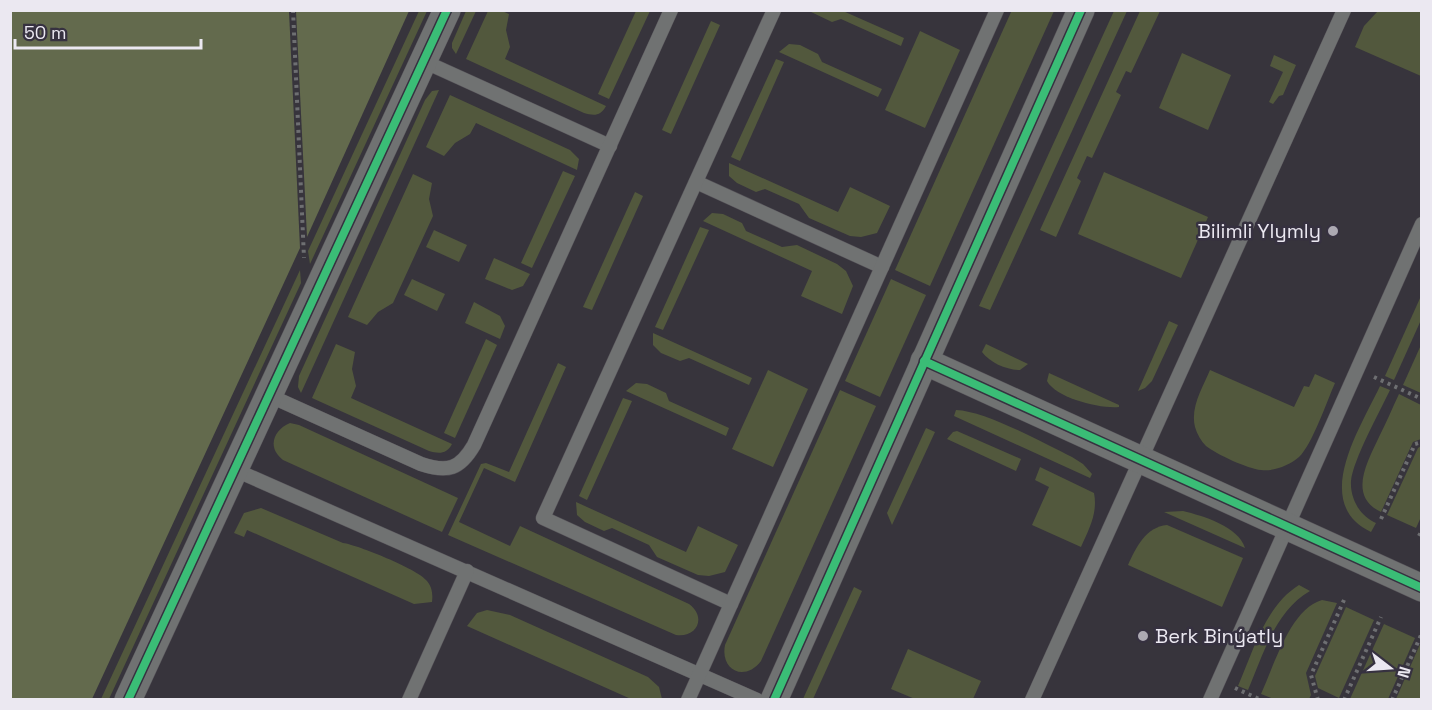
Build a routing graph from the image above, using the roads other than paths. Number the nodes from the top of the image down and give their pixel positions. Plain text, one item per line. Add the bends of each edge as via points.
1 (447, 10) edge
2 (671, 10) edge
3 (774, 10) edge
4 (997, 10) edge
5 (1081, 10) edge
6 (1344, 10) edge
7 (423, 61) junction
8 (610, 146) junction
9 (696, 182) junction
10 (1422, 224) edge
11 (882, 267) junction
12 (924, 362) junction
13 (268, 395) junction
14 (1140, 460) junction
15 (233, 469) junction
16 (1287, 526) junction
17 (467, 571) junction
18 (1422, 588) edge
19 (731, 604) junction
20 (699, 674) junction
21 (128, 699) edge
22 (409, 699) edge
23 (688, 699) edge
24 (757, 699) edge
25 (774, 699) edge
26 (1032, 699) edge
27 (1210, 699) edge

1 - 7 street
2 - 8 lane
3 - 9 lane
4 - 11 lane
5 - 12 street
6 - 14 lane
7 - 8 lane
7 - 13 street
8 - 13 lane via 474,445 462,463 443,469 421,464
9 - 11 lane
9 - 19 lane via 543,518
10 - 16 lane
11 - 19 lane
12 - 14 street
12 - 25 street
13 - 15 street
14 - 16 street
14 - 26 lane
15 - 17 lane
15 - 21 street
16 - 18 street
16 - 27 lane
17 - 20 lane
17 - 22 lane
19 - 20 lane
20 - 23 lane
20 - 24 lane

